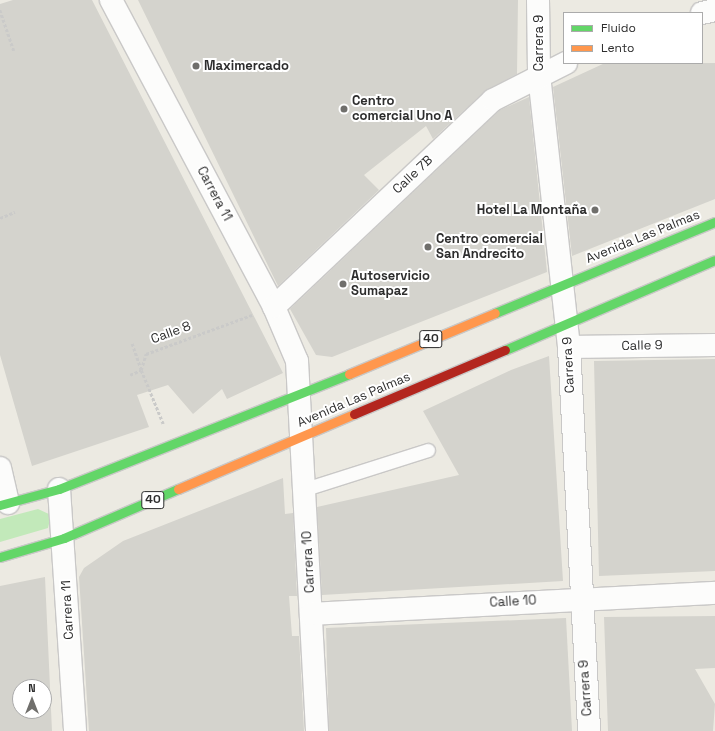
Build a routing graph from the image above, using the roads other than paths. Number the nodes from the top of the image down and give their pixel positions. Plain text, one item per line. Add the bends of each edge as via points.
1 (111, 0) edge
2 (538, 0) edge
3 (715, 10) edge
4 (703, 13) edge
5 (564, 64) edge
6 (539, 74) junction
7 (715, 222) edge
8 (715, 260) edge
9 (562, 284) junction
10 (274, 307) junction
11 (566, 324) junction
12 (715, 345) edge
13 (569, 347) junction
14 (300, 394) junction
15 (302, 436) junction
16 (428, 450) dead end
17 (0, 468) edge
18 (59, 489) junction
19 (305, 490) junction
20 (4, 504) edge
21 (64, 538) junction
22 (0, 557) edge
23 (715, 593) edge
24 (580, 598) junction
25 (311, 614) junction
26 (75, 731) edge
27 (317, 731) edge
28 (588, 731) edge

1 - 10 street, Carrera 11
2 - 6 street, Carrera 9
3 - 4 street
5 - 6 street, Calle 7B
6 - 9 street, Carrera 9
6 - 10 street, Calle 7B via 493,100
7 - 9 main road, Avenida Las Palmas / 40
8 - 11 main road, Avenida Las Palmas / 40
9 - 11 street, Carrera 9
9 - 14 main road, Avenida Las Palmas / 40
10 - 14 street, Carrera 11 via 297,361
11 - 13 street, Carrera 9
11 - 15 main road, Avenida Las Palmas / 40
12 - 13 street, Calle 9
13 - 24 street, Carrera 9
14 - 15 street, Carrera 10
14 - 18 main road, Avenida Las Palmas / 40
15 - 19 street, Carrera 10
15 - 21 main road, Avenida Las Palmas / 40
16 - 19 lane
17 - 20 street
18 - 20 main road, Avenida Las Palmas / 40
18 - 21 street, Carrera 11
19 - 25 street, Carrera 10
21 - 22 main road, Avenida Las Palmas / 40
21 - 26 street, Carrera 11
23 - 24 street, Calle 10
24 - 25 street, Calle 10
24 - 28 street, Carrera 9
25 - 27 street, Carrera 10

